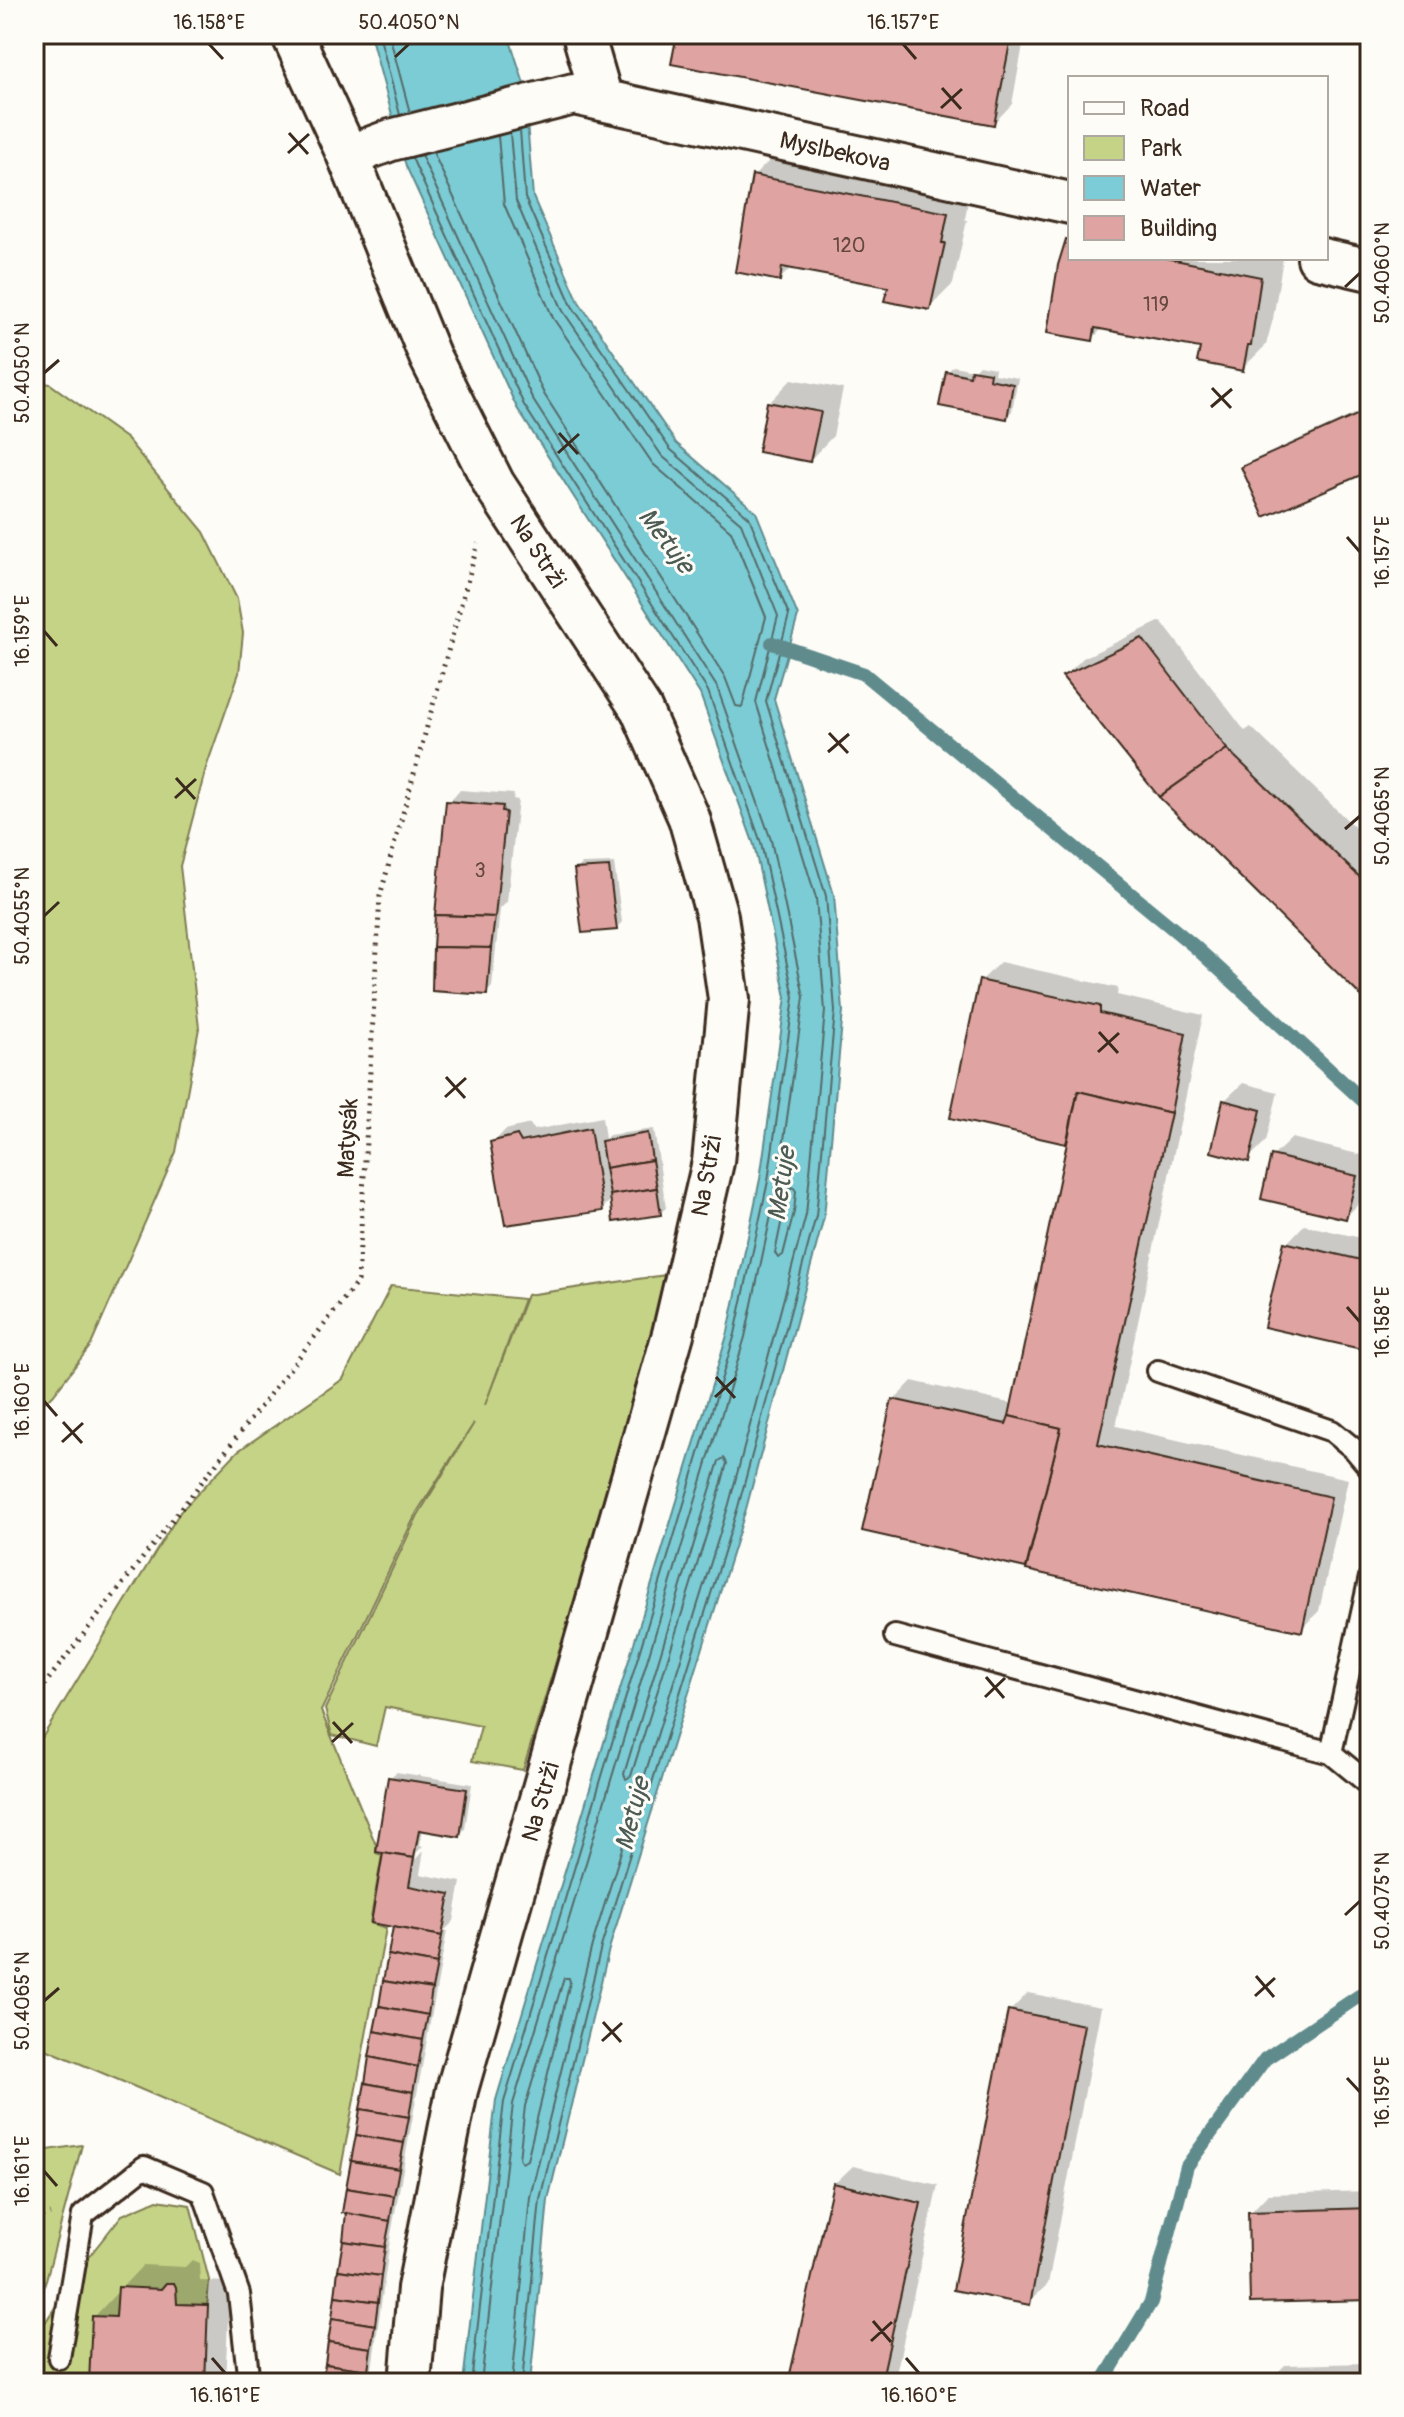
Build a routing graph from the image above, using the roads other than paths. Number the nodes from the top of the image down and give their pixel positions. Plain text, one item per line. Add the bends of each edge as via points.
1 (292, 34) edge
2 (583, 34) edge
3 (588, 97) junction
4 (348, 156) junction
5 (1068, 203) edge
6 (1327, 260) edge
7 (1370, 270) edge
8 (1158, 1371) dead end
9 (1370, 1468) edge
10 (1370, 1577) edge
11 (895, 1636) dead end
12 (1331, 1753) junction
13 (1370, 1785) edge
14 (59, 2358) dead end
15 (249, 2383) edge
16 (410, 2383) edge

1 - 4 street, Na Strži
2 - 3 street
3 - 4 street via 391,140
3 - 5 street, Myslbekova
4 - 16 street, Na Strži via 430,357 494,484 641,709 689,818 717,916 729,999 713,1162 673,1334 457,2090 418,2288
6 - 7 street
8 - 9 lane via 1332,1431
10 - 12 lane
11 - 12 lane
12 - 13 lane
14 - 15 lane via 83,2215 144,2167 203,2192 239,2294

